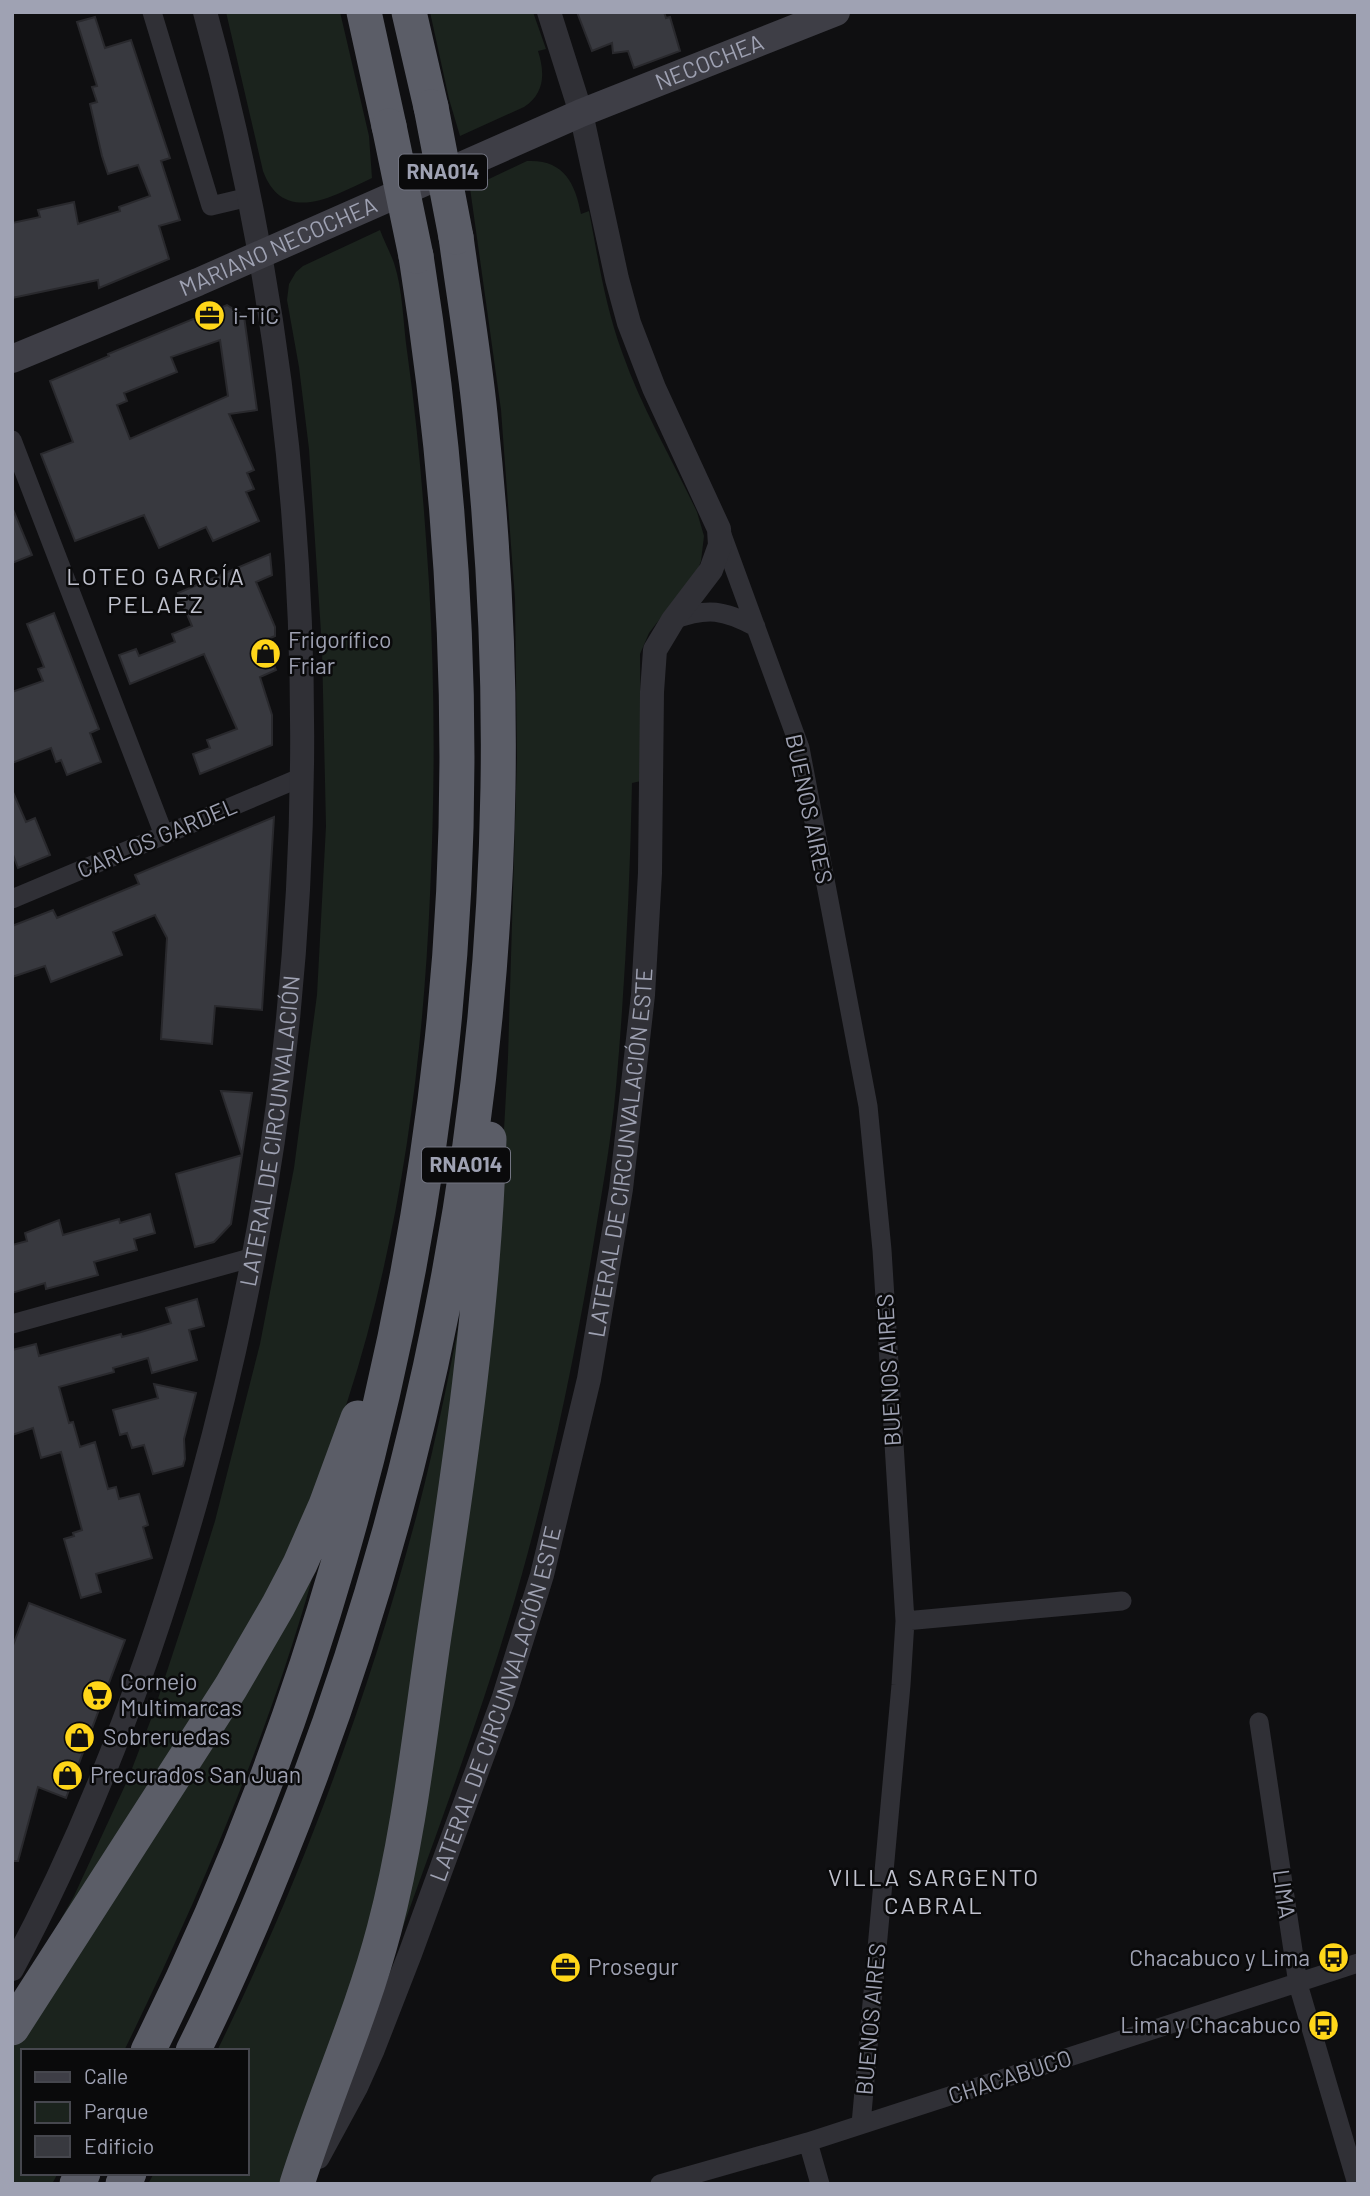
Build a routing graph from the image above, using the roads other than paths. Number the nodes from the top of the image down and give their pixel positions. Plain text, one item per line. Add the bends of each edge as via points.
1 (152, 12) edge
2 (205, 12) edge
3 (364, 12) edge
4 (409, 12) edge
5 (549, 12) edge
6 (836, 12) edge
7 (581, 113) junction
8 (249, 197) junction
9 (260, 255) junction
10 (12, 359) edge
11 (12, 440) edge
12 (719, 529) junction
13 (673, 620) junction
14 (756, 627) junction
15 (303, 777) junction
16 (164, 835) junction
17 (12, 899) edge
18 (492, 931) junction
19 (254, 1257) junction
20 (402, 1300) junction
21 (12, 1324) edge
22 (1122, 1601) dead end
23 (905, 1621) junction
24 (1259, 1722) dead end
25 (1358, 1964) edge
26 (12, 1969) edge
27 (1298, 1984) junction
28 (12, 2028) edge
29 (149, 2049) edge
30 (194, 2049) edge
31 (861, 2124) junction
32 (808, 2142) junction
33 (299, 2184) edge
34 (660, 2184) edge
35 (820, 2184) edge
36 (1357, 2184) edge

1 - 8 street via 211,206
2 - 8 street, LATERAL DE CIRCUNVALACIÓN
3 - 20 highway, RNA014, bridge via 416,256 436,399 453,602 456,752 451,924 442,1040
4 - 18 highway, RNA014, bridge via 456,237 478,400 497,670
5 - 7 street
6 - 7 main road, NECOCHEA
7 - 9 main road, MARIANO NECOCHEA
7 - 12 street via 629,323
8 - 9 street, LATERAL DE CIRCUNVALACIÓN
9 - 10 main road, MARIANO NECOCHEA
9 - 15 street, LATERAL DE CIRCUNVALACIÓN via 290,481
11 - 16 street
12 - 13 street, LATERAL DE CIRCUNVALACIÓN ESTE via 720,545 711,569
12 - 14 street, BUENOS AIRES
13 - 14 street via 714,611
13 - 33 street, LATERAL DE CIRCUNVALACIÓN ESTE via 653,661 648,913 629,1129 596,1346 571,1456 530,1619 477,1776 373,2049 332,2133
14 - 23 street, BUENOS AIRES via 800,748 868,1106 882,1250
15 - 16 street, CARLOS GARDEL
15 - 19 street, LATERAL DE CIRCUNVALACIÓN via 293,973 278,1109
16 - 17 street, CARLOS GARDEL
18 - 30 highway, RNA014 via 456,1239 394,1520 316,1765 240,1952
18 - 33 highway via 483,1268 410,1798 373,1968
19 - 21 street
19 - 26 street, LATERAL DE CIRCUNVALACIÓN via 212,1445 153,1641 87,1817
20 - 28 highway via 300,1564 232,1687
20 - 29 highway, RNA014 via 364,1471 308,1661 241,1846
22 - 23 street
23 - 31 street, BUENOS AIRES
24 - 27 street, LIMA
25 - 27 street, CHACABUCO
27 - 31 street, CHACABUCO
27 - 36 street, LIMA
31 - 32 street, CHACABUCO
32 - 34 street, CHACABUCO
32 - 35 street

